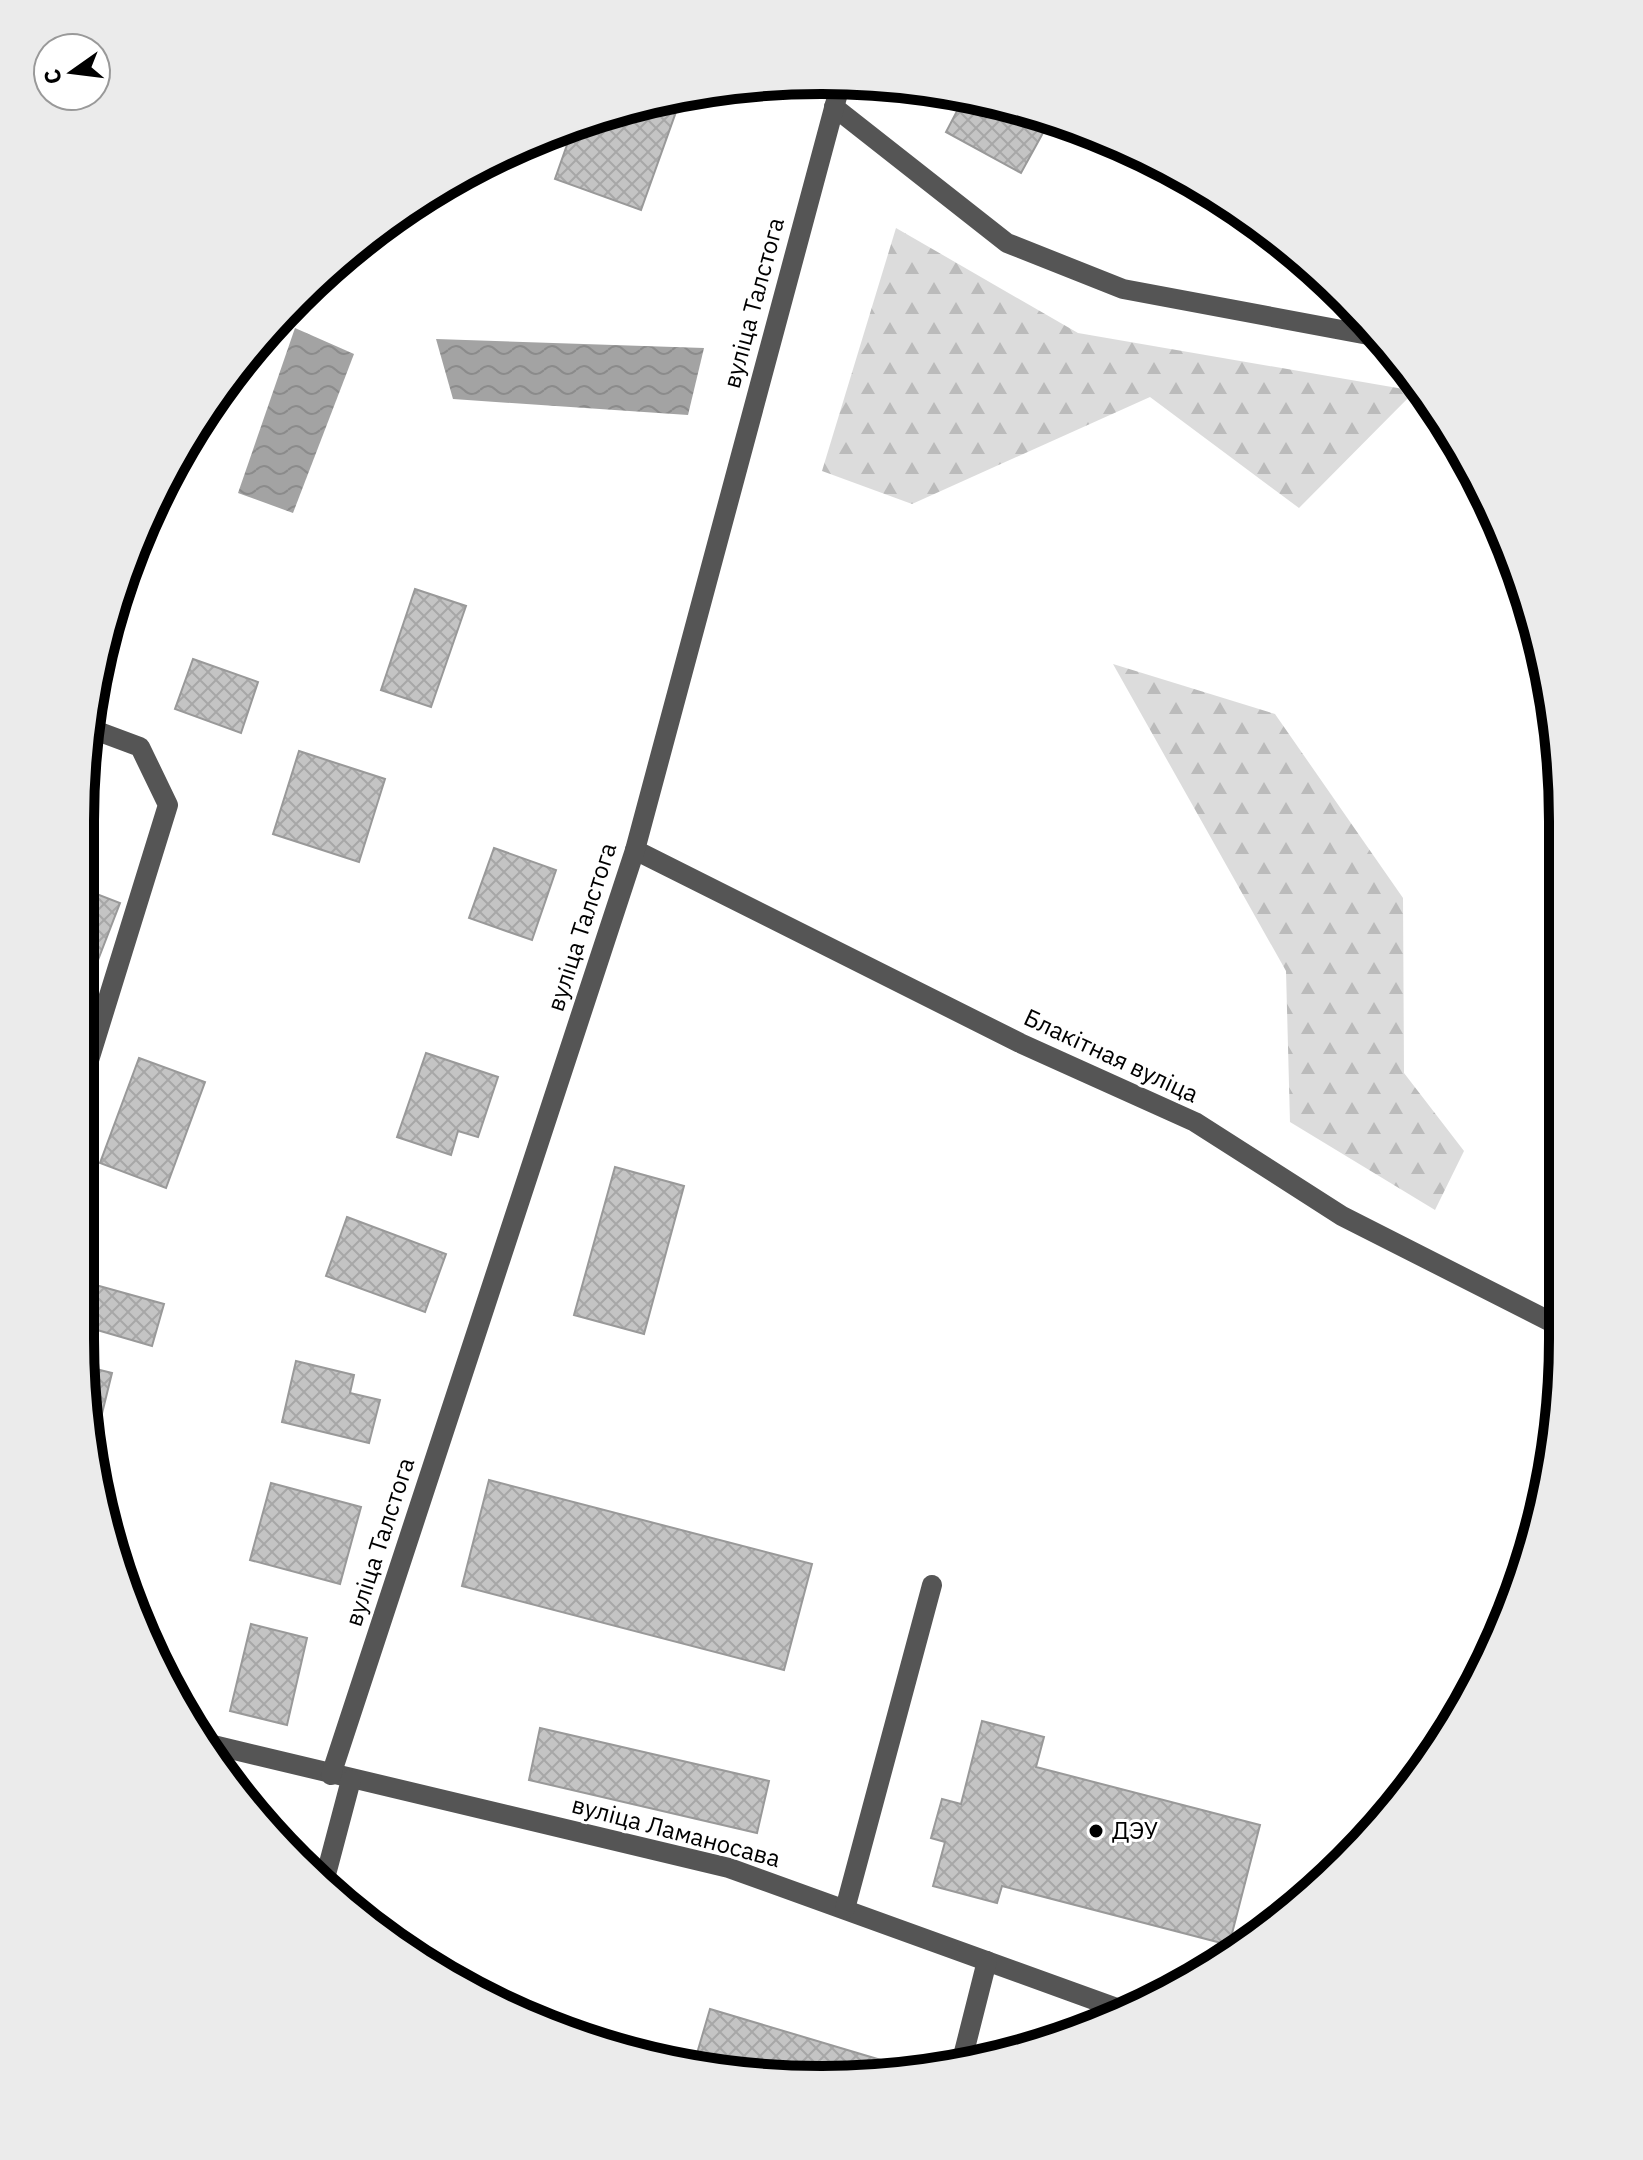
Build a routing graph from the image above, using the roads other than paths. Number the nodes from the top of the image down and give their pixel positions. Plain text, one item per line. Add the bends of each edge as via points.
1 (837, 95) edge
2 (834, 107) junction
3 (1360, 333) edge
4 (100, 732) edge
5 (635, 850) junction
6 (94, 1044) edge
7 (1549, 1321) edge
8 (932, 1585) dead end
9 (220, 1747) edge
10 (341, 1777) junction
11 (326, 1870) edge
12 (845, 1909) junction
13 (987, 1961) junction
14 (1111, 2006) edge
15 (964, 2052) edge

1 - 2 street, вуліца Талстога
2 - 3 street via 1007,243 1123,289
2 - 5 street, вуліца Талстога
4 - 6 street via 140,747 168,805
5 - 7 street, Блакітная вуліца via 1020,1043 1195,1122 1342,1216
5 - 10 street, вуліца Талстога
8 - 12 street
9 - 10 street, вуліца Ламаносава
10 - 11 street, вуліца Талстога
10 - 12 street, вуліца Ламаносава via 729,1868
12 - 13 street, вуліца Ламаносава
13 - 14 street, вуліца Ламаносава
13 - 15 street

